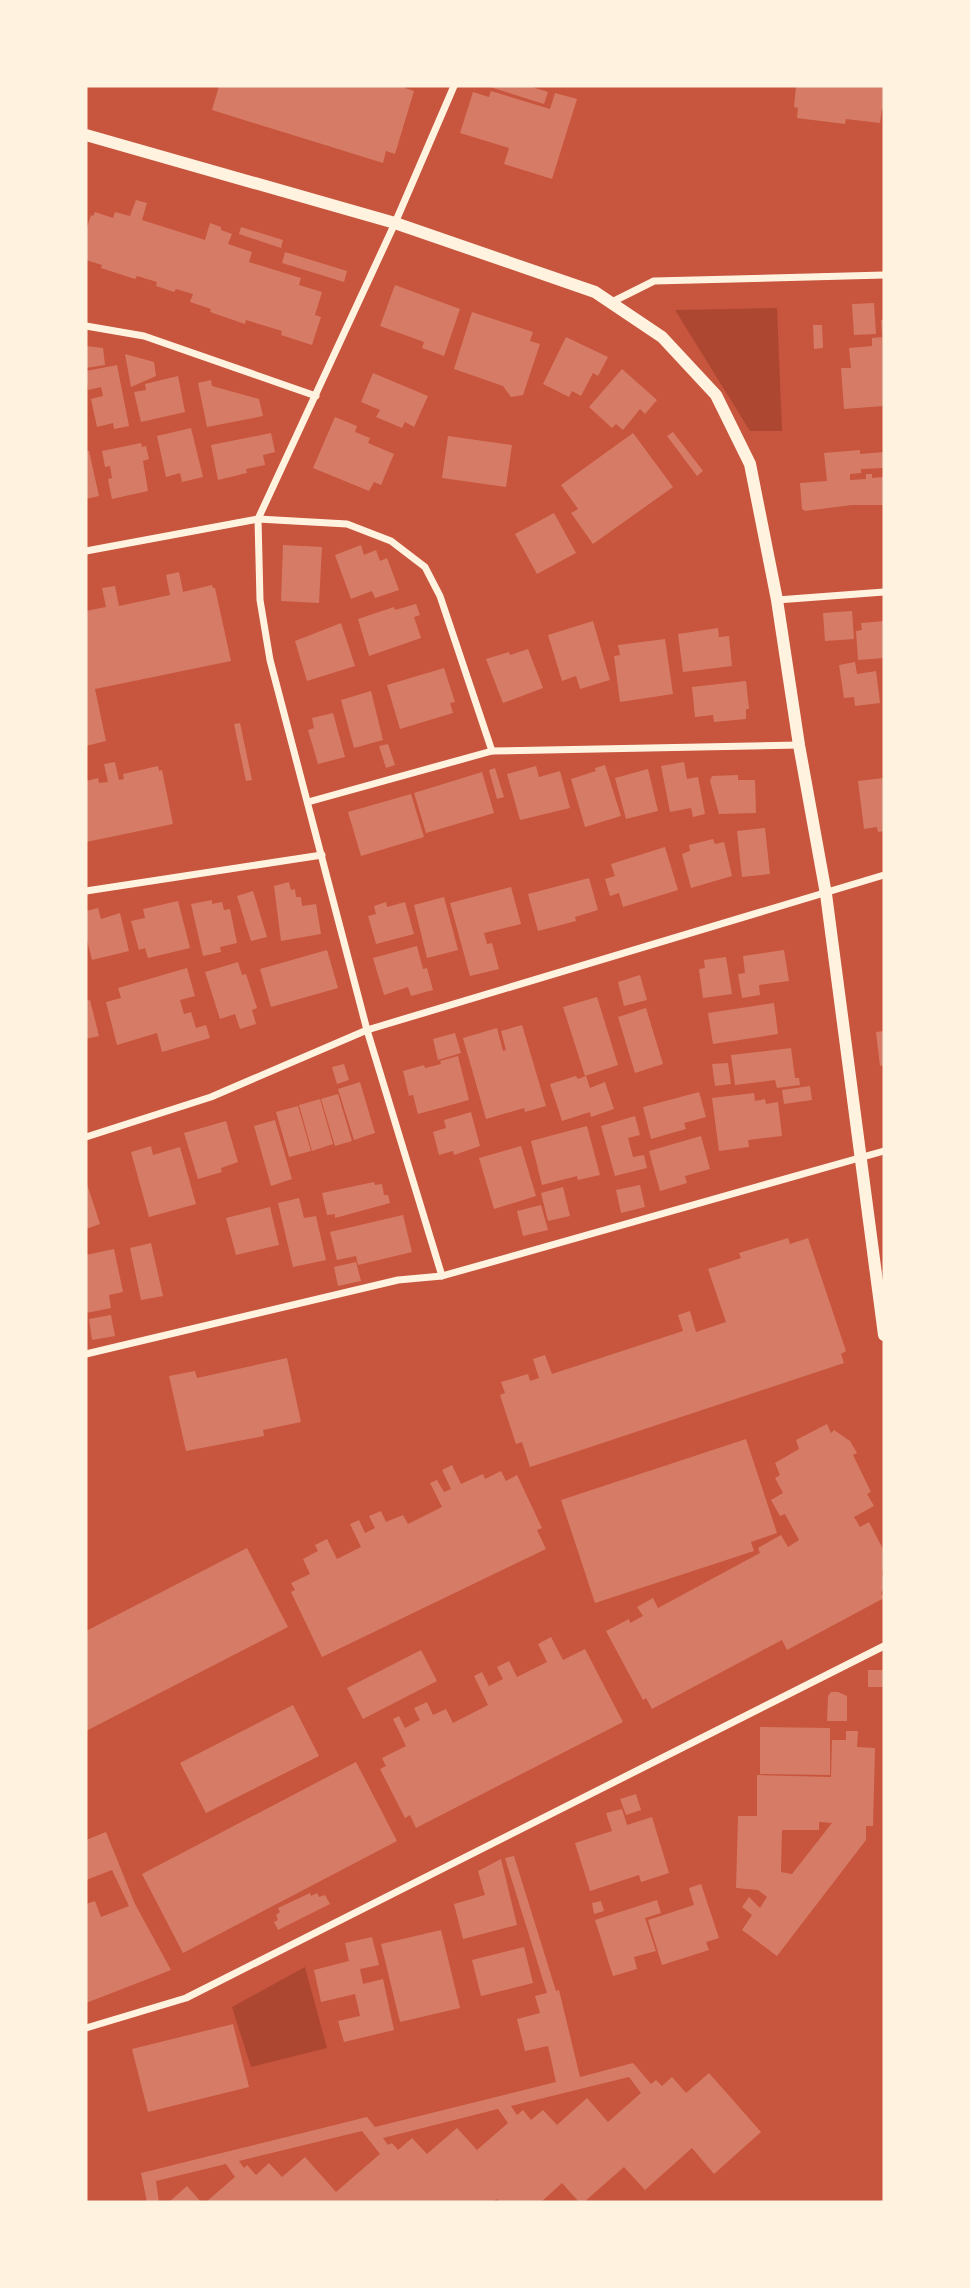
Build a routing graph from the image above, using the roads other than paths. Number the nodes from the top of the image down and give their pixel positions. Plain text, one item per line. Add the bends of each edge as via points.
1 (454, 86) edge
2 (86, 135) edge
3 (395, 223) junction
4 (884, 275) edge
5 (612, 302) junction
6 (86, 326) edge
7 (316, 396) junction
8 (258, 519) junction
9 (86, 551) edge
10 (884, 592) edge
11 (777, 600) junction
12 (799, 745) junction
13 (492, 751) junction
14 (308, 802) junction
15 (322, 855) junction
16 (884, 875) edge
17 (86, 891) edge
18 (826, 894) junction
19 (367, 1030) junction
20 (86, 1137) edge
21 (884, 1151) edge
22 (860, 1158) junction
23 (442, 1276) junction
24 (884, 1335) edge
25 (86, 1354) edge
26 (884, 1646) edge
27 (86, 2028) edge

1 - 3 street
2 - 3 street
3 - 5 street via 596,292
3 - 7 street
4 - 5 street via 654,281
5 - 11 street via 663,337 716,395 750,464
6 - 7 street via 144,335
7 - 8 street
8 - 9 street
8 - 13 street via 347,524 391,541 425,567 440,596
8 - 14 street via 260,600 270,660
10 - 11 street
11 - 12 street
12 - 13 street
12 - 18 street
13 - 14 street
14 - 15 street
15 - 17 street
15 - 19 street
16 - 18 street
18 - 19 street
18 - 22 street
19 - 20 street via 211,1097
19 - 23 street
21 - 22 street
22 - 23 street
22 - 24 street
23 - 25 street via 398,1280
26 - 27 street via 186,1998

